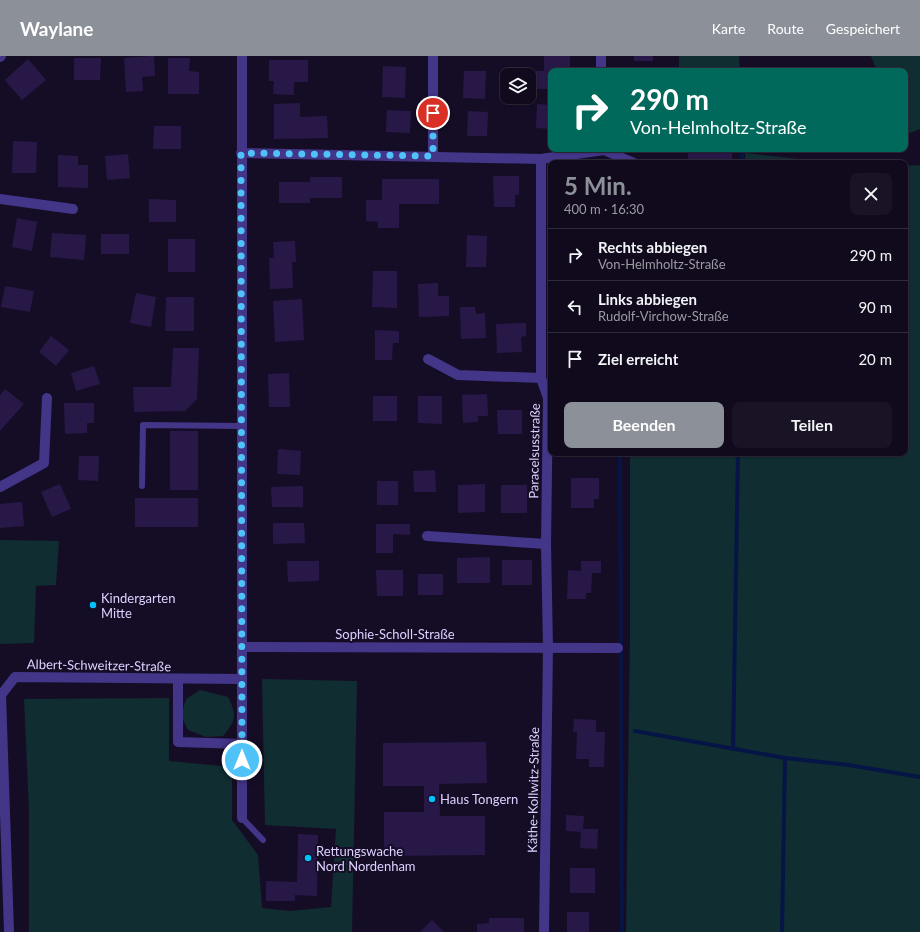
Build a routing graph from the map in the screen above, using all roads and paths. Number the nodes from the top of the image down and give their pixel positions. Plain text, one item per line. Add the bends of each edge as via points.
1 (242, 56) edge
2 (433, 56) edge
3 (600, 56) edge
4 (601, 68) edge
5 (590, 152) edge
6 (609, 152) edge
7 (241, 153) junction
8 (433, 156) junction
9 (540, 159) junction
10 (627, 160) edge
11 (0, 199) edge
12 (73, 209) dead end
13 (428, 359) dead end
14 (541, 378) junction
15 (47, 398) dead end
16 (242, 426) junction
17 (0, 486) edge
18 (142, 486) dead end
19 (427, 536) dead end
20 (546, 544) junction
21 (242, 647) junction
22 (548, 648) junction
23 (618, 648) dead end
24 (178, 679) junction
25 (242, 679) junction
26 (242, 744) junction
27 (242, 818) joint
28 (263, 840) dead end
29 (9, 932) edge
30 (544, 932) edge

1 - 7 street
2 - 8 street
3 - 4 street
5 - 9 street
6 - 10 street
7 - 8 street
7 - 16 street
8 - 9 street
9 - 14 street, Paracelsusstraße
11 - 12 street
13 - 14 street via 458,374
14 - 20 street, Paracelsusstraße via 548,398
15 - 17 street via 44,463
16 - 18 lane via 143,425
16 - 21 street
19 - 20 street
20 - 22 street, Paracelsusstraße
21 - 22 street, Sophie-Scholl-Straße
21 - 25 street
22 - 23 street, Sophie-Scholl-Straße
22 - 30 street, Käthe-Kollwitz-Straße
24 - 25 street, Albert-Schweitzer-Straße
24 - 26 street, Albert-Schweitzer-Straße via 178,742
24 - 29 street, Albert-Schweitzer-Straße via 15,677 1,695
25 - 26 street
26 - 27 street
27 - 28 lane

